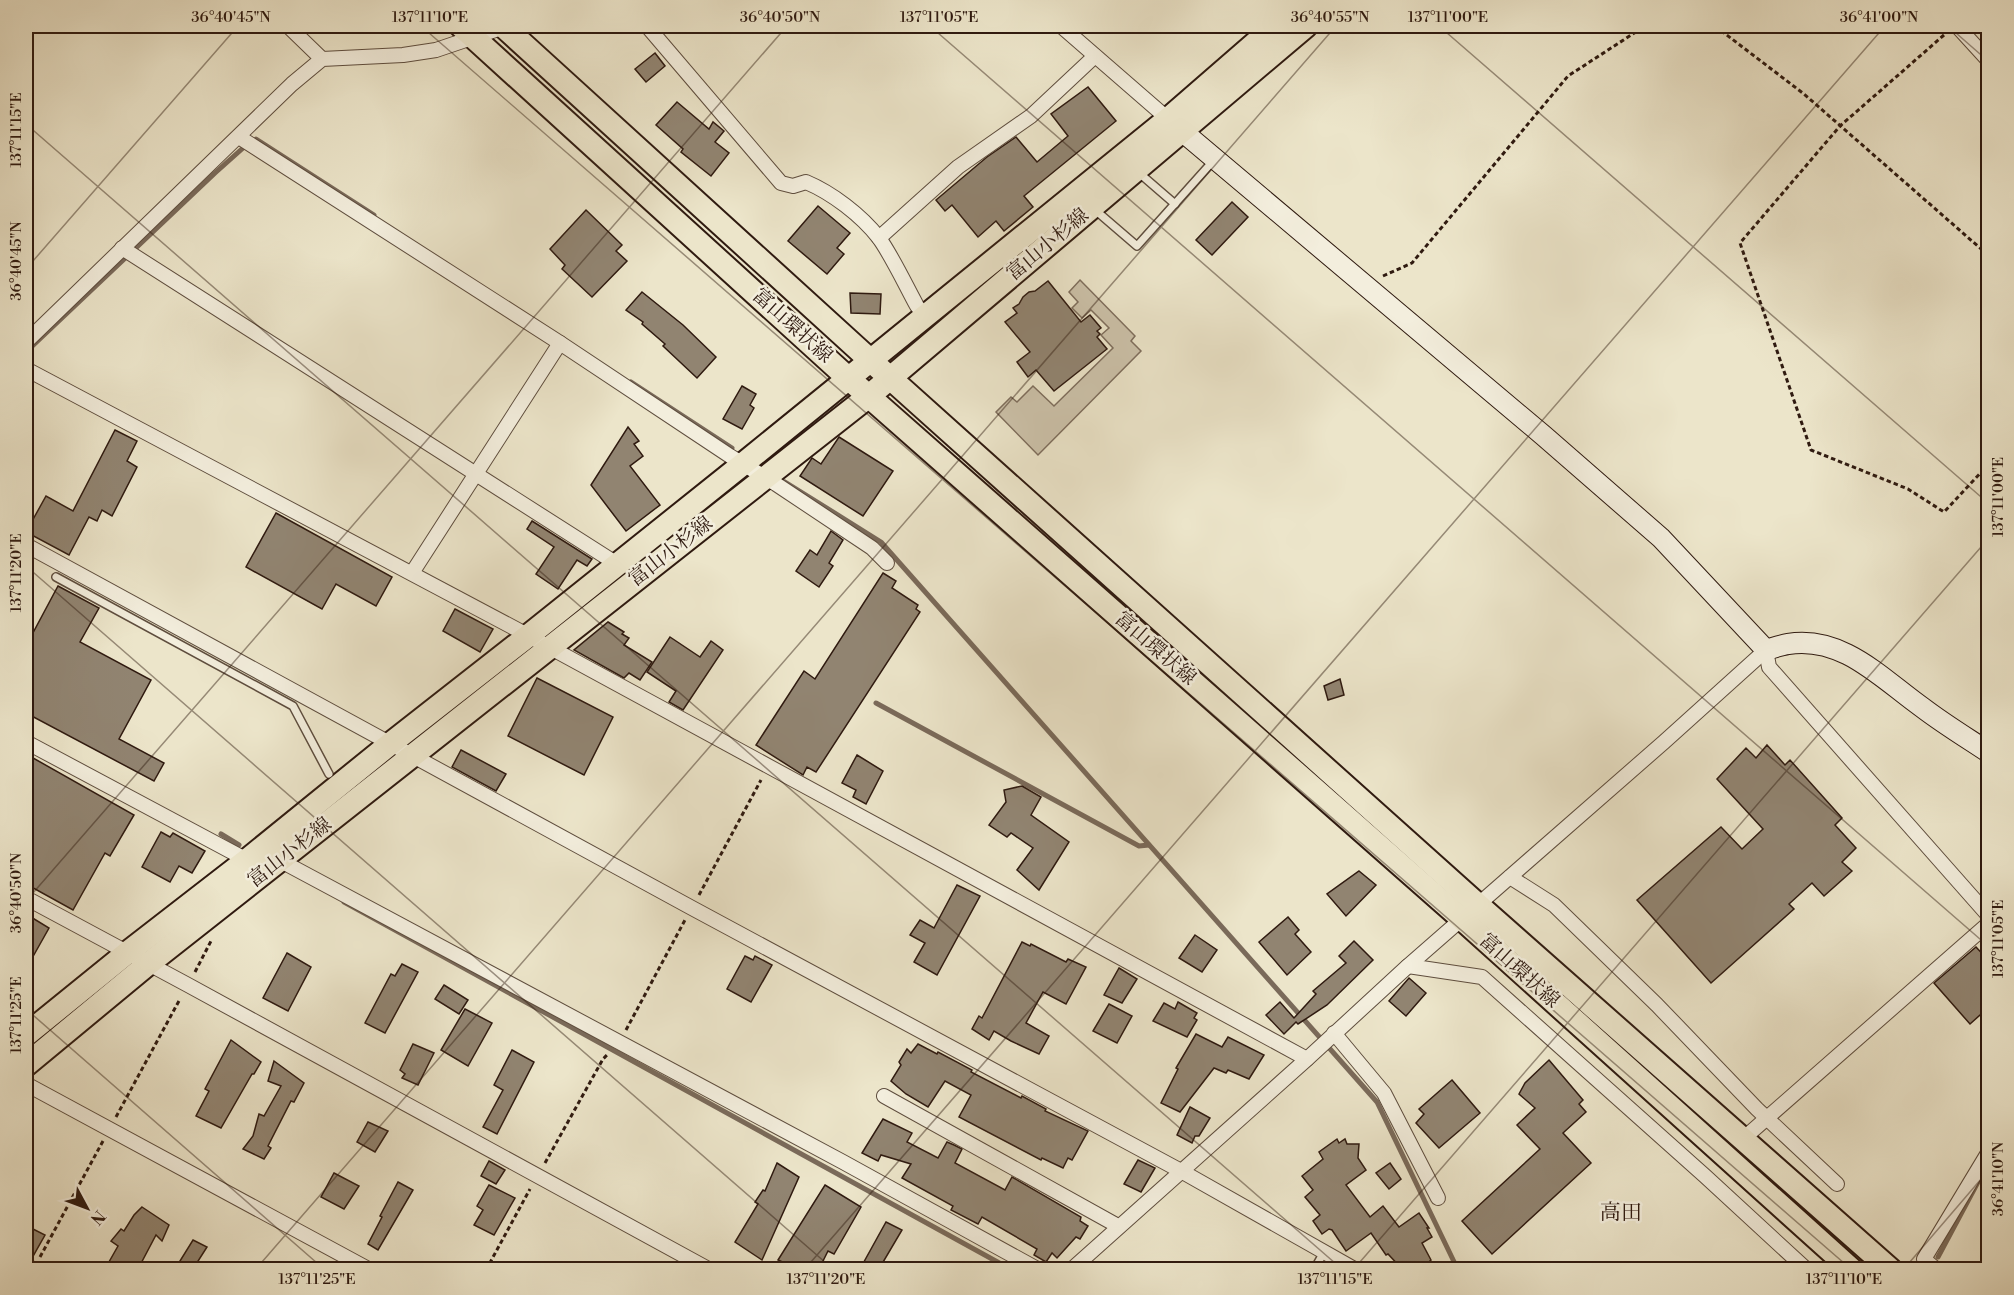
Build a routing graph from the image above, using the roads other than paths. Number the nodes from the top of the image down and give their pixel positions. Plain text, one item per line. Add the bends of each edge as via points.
1 (288, 26) edge
2 (504, 26) edge
3 (647, 26) edge
4 (1061, 26) edge
5 (1275, 26) edge
6 (1306, 26) edge
7 (1951, 29) edge
8 (467, 31) edge
9 (1095, 56) junction
10 (322, 59) junction
11 (1989, 60) edge
12 (1175, 125) junction
13 (239, 137) junction
14 (1215, 159) junction
15 (1136, 171) junction
16 (1175, 204) junction
17 (1092, 207) junction
18 (879, 238) junction
19 (122, 248) junction
20 (925, 316) junction
21 (26, 342) edge
22 (560, 343) junction
23 (870, 360) junction
24 (26, 369) edge
25 (848, 378) junction
26 (891, 378) junction
27 (869, 396) junction
28 (743, 464) junction
29 (476, 474) junction
30 (765, 477) junction
31 (26, 545) edge
32 (887, 563) dead end
33 (617, 564) junction
34 (412, 573) junction
35 (56, 577) dead end
36 (528, 636) junction
37 (549, 648) junction
38 (1766, 650) junction
39 (268, 685) junction
40 (26, 742) edge
41 (390, 744) junction
42 (1989, 752) edge
43 (412, 756) junction
44 (329, 774) dead end
45 (247, 860) junction
46 (281, 861) junction
47 (1510, 877) junction
48 (26, 898) edge
49 (1470, 912) junction
50 (1989, 915) edge
51 (1989, 924) edge
52 (127, 952) junction
53 (148, 964) junction
54 (1408, 966) junction
55 (1334, 1034) junction
56 (26, 1035) edge
57 (1307, 1059) junction
58 (26, 1065) edge
59 (26, 1084) edge
60 (884, 1096) dead end
61 (1766, 1118) junction
62 (1743, 1139) junction
63 (1989, 1153) edge
64 (1725, 1156) junction
65 (1181, 1171) junction
66 (1705, 1176) junction
67 (1837, 1184) dead end
68 (1438, 1198) dead end
69 (1118, 1226) junction
70 (1324, 1252) junction
71 (26, 1265) edge
72 (34, 1269) edge
73 (370, 1269) edge
74 (710, 1269) edge
75 (1038, 1269) edge
76 (1071, 1269) edge
77 (1314, 1269) edge
78 (1356, 1269) edge
79 (1807, 1269) edge
80 (1852, 1269) edge
81 (1891, 1269) edge
82 (1937, 1269) edge

1 - 10 street
2 - 8 street
2 - 23 main road, 富山環状線
3 - 18 street via 781,183 793,186 806,182 816,186 854,212
4 - 9 street
5 - 12 main road, 富山小杉線
6 - 12 main road, 富山小杉線
7 - 11 street
8 - 10 street via 436,50
8 - 25 main road, 富山環状線
9 - 12 street
9 - 18 street via 1031,116 958,167
10 - 13 street
12 - 14 street
12 - 15 main road, 富山小杉線
12 - 20 main road, 富山小杉線
13 - 19 street
13 - 22 street
14 - 16 lane
14 - 38 street via 1661,538
15 - 16 lane
15 - 17 main road, 富山小杉線
16 - 17 lane via 1137,246
17 - 26 main road, 富山小杉線
18 - 20 street
19 - 21 street
19 - 29 street
20 - 23 main road, 富山小杉線
22 - 28 street
22 - 29 street
23 - 25 main road, 富山小杉線
23 - 26 main road, 富山環状線
24 - 34 street
25 - 27 main road, 富山環状線
25 - 28 main road, 富山小杉線
26 - 27 main road, 富山小杉線
26 - 49 main road, 富山環状線
27 - 30 main road, 富山小杉線
27 - 49 main road, 富山環状線
28 - 30 street
28 - 33 main road, 富山小杉線
29 - 33 street
29 - 34 street
30 - 32 street via 872,548
30 - 37 main road, 富山小杉線
31 - 39 street
33 - 36 main road, 富山小杉線
34 - 36 street
35 - 39 lane
36 - 37 street
36 - 41 main road, 富山小杉線
37 - 43 main road, 富山小杉線
37 - 57 street
38 - 42 street via 1790,644 1818,644 1845,652
38 - 47 street
38 - 50 street via 1769,667
39 - 41 street
39 - 44 lane via 293,706
40 - 45 street
41 - 43 street
41 - 45 main road, 富山小杉線
43 - 46 main road, 富山小杉線
43 - 65 street
45 - 52 main road, 富山小杉線
46 - 53 main road, 富山小杉線
46 - 75 street
47 - 49 street
47 - 61 street via 1554,905
48 - 52 street
49 - 54 street
49 - 62 main road, 富山環状線
49 - 64 main road, 富山環状線
51 - 61 street
52 - 53 street
52 - 56 main road, 富山小杉線
53 - 58 main road, 富山小杉線
53 - 74 street
54 - 55 street
54 - 66 street via 1482,977
55 - 57 street
55 - 68 street via 1384,1094
57 - 65 street
59 - 73 street
60 - 69 street
61 - 62 street
61 - 67 street
62 - 81 main road, 富山環状線
63 - 82 street via 1924,1259
64 - 66 street
64 - 80 main road, 富山環状線
65 - 69 street
65 - 70 street
66 - 79 street
69 - 76 street
70 - 77 lane
70 - 78 street
71 - 72 street

